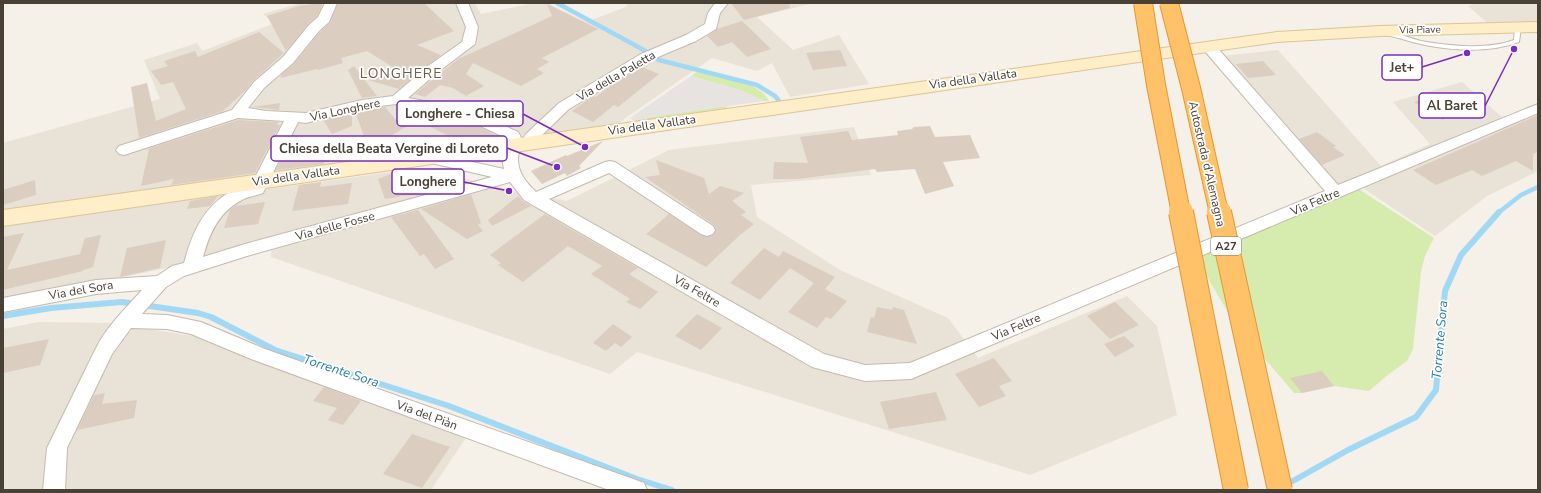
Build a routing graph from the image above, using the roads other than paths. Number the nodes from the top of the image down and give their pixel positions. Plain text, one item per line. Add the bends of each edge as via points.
1 (331, 3) edge
2 (462, 3) edge
3 (722, 3) edge
4 (1143, 3) edge
5 (1168, 3) edge
6 (1538, 27) edge
7 (1301, 34) joint
8 (1208, 46) junction
9 (397, 100) junction
10 (1538, 108) edge
11 (237, 114) junction
12 (293, 118) junction
13 (523, 143) junction
14 (124, 150) dead end
15 (428, 157) junction
16 (513, 176) junction
17 (261, 180) junction
18 (1336, 193) junction
19 (536, 200) junction
20 (3, 218) edge
21 (707, 230) dead end
22 (192, 265) junction
23 (155, 288) junction
24 (3, 306) edge
25 (128, 317) junction
26 (54, 490) edge
27 (636, 490) edge
28 (1236, 490) edge
29 (1280, 490) edge

1 - 11 street via 324,19 300,44 296,52 259,85
2 - 9 street via 472,26 468,44 432,69
3 - 13 street, Via della Paletta via 714,13 711,26 691,38 646,57 564,106
4 - 28 highway, bridge via 1156,85
5 - 29 highway, Autostrada d'Alemagna / A27, bridge via 1191,88
6 - 7 main road, Via Piave
7 - 8 main road, Via della Vallata
8 - 13 main road, Via della Vallata
8 - 18 street
9 - 12 street, Via Longhere via 362,104 306,118
9 - 13 street, Via Longhere via 463,112 513,135
10 - 18 street, Via Feltre
11 - 12 street, Via Longhere via 252,113
11 - 14 street, Via Longhere
12 - 17 street
13 - 15 main road, Via della Vallata
13 - 16 street via 510,158
15 - 16 street
15 - 17 main road, Via della Vallata
16 - 19 street, Via Feltre
16 - 22 street, Via delle Fosse
17 - 20 main road, Via della Vallata
17 - 22 street via 257,189 235,196 207,222 201,233
18 - 19 street, Via Feltre via 911,371 866,373 819,361
19 - 21 street via 610,166
22 - 23 street, Via delle Fosse via 178,271
23 - 24 street, Via del Sora via 96,287
23 - 25 street
25 - 26 street via 104,350 57,448
25 - 27 street, Via del Piàn via 194,327 258,354

